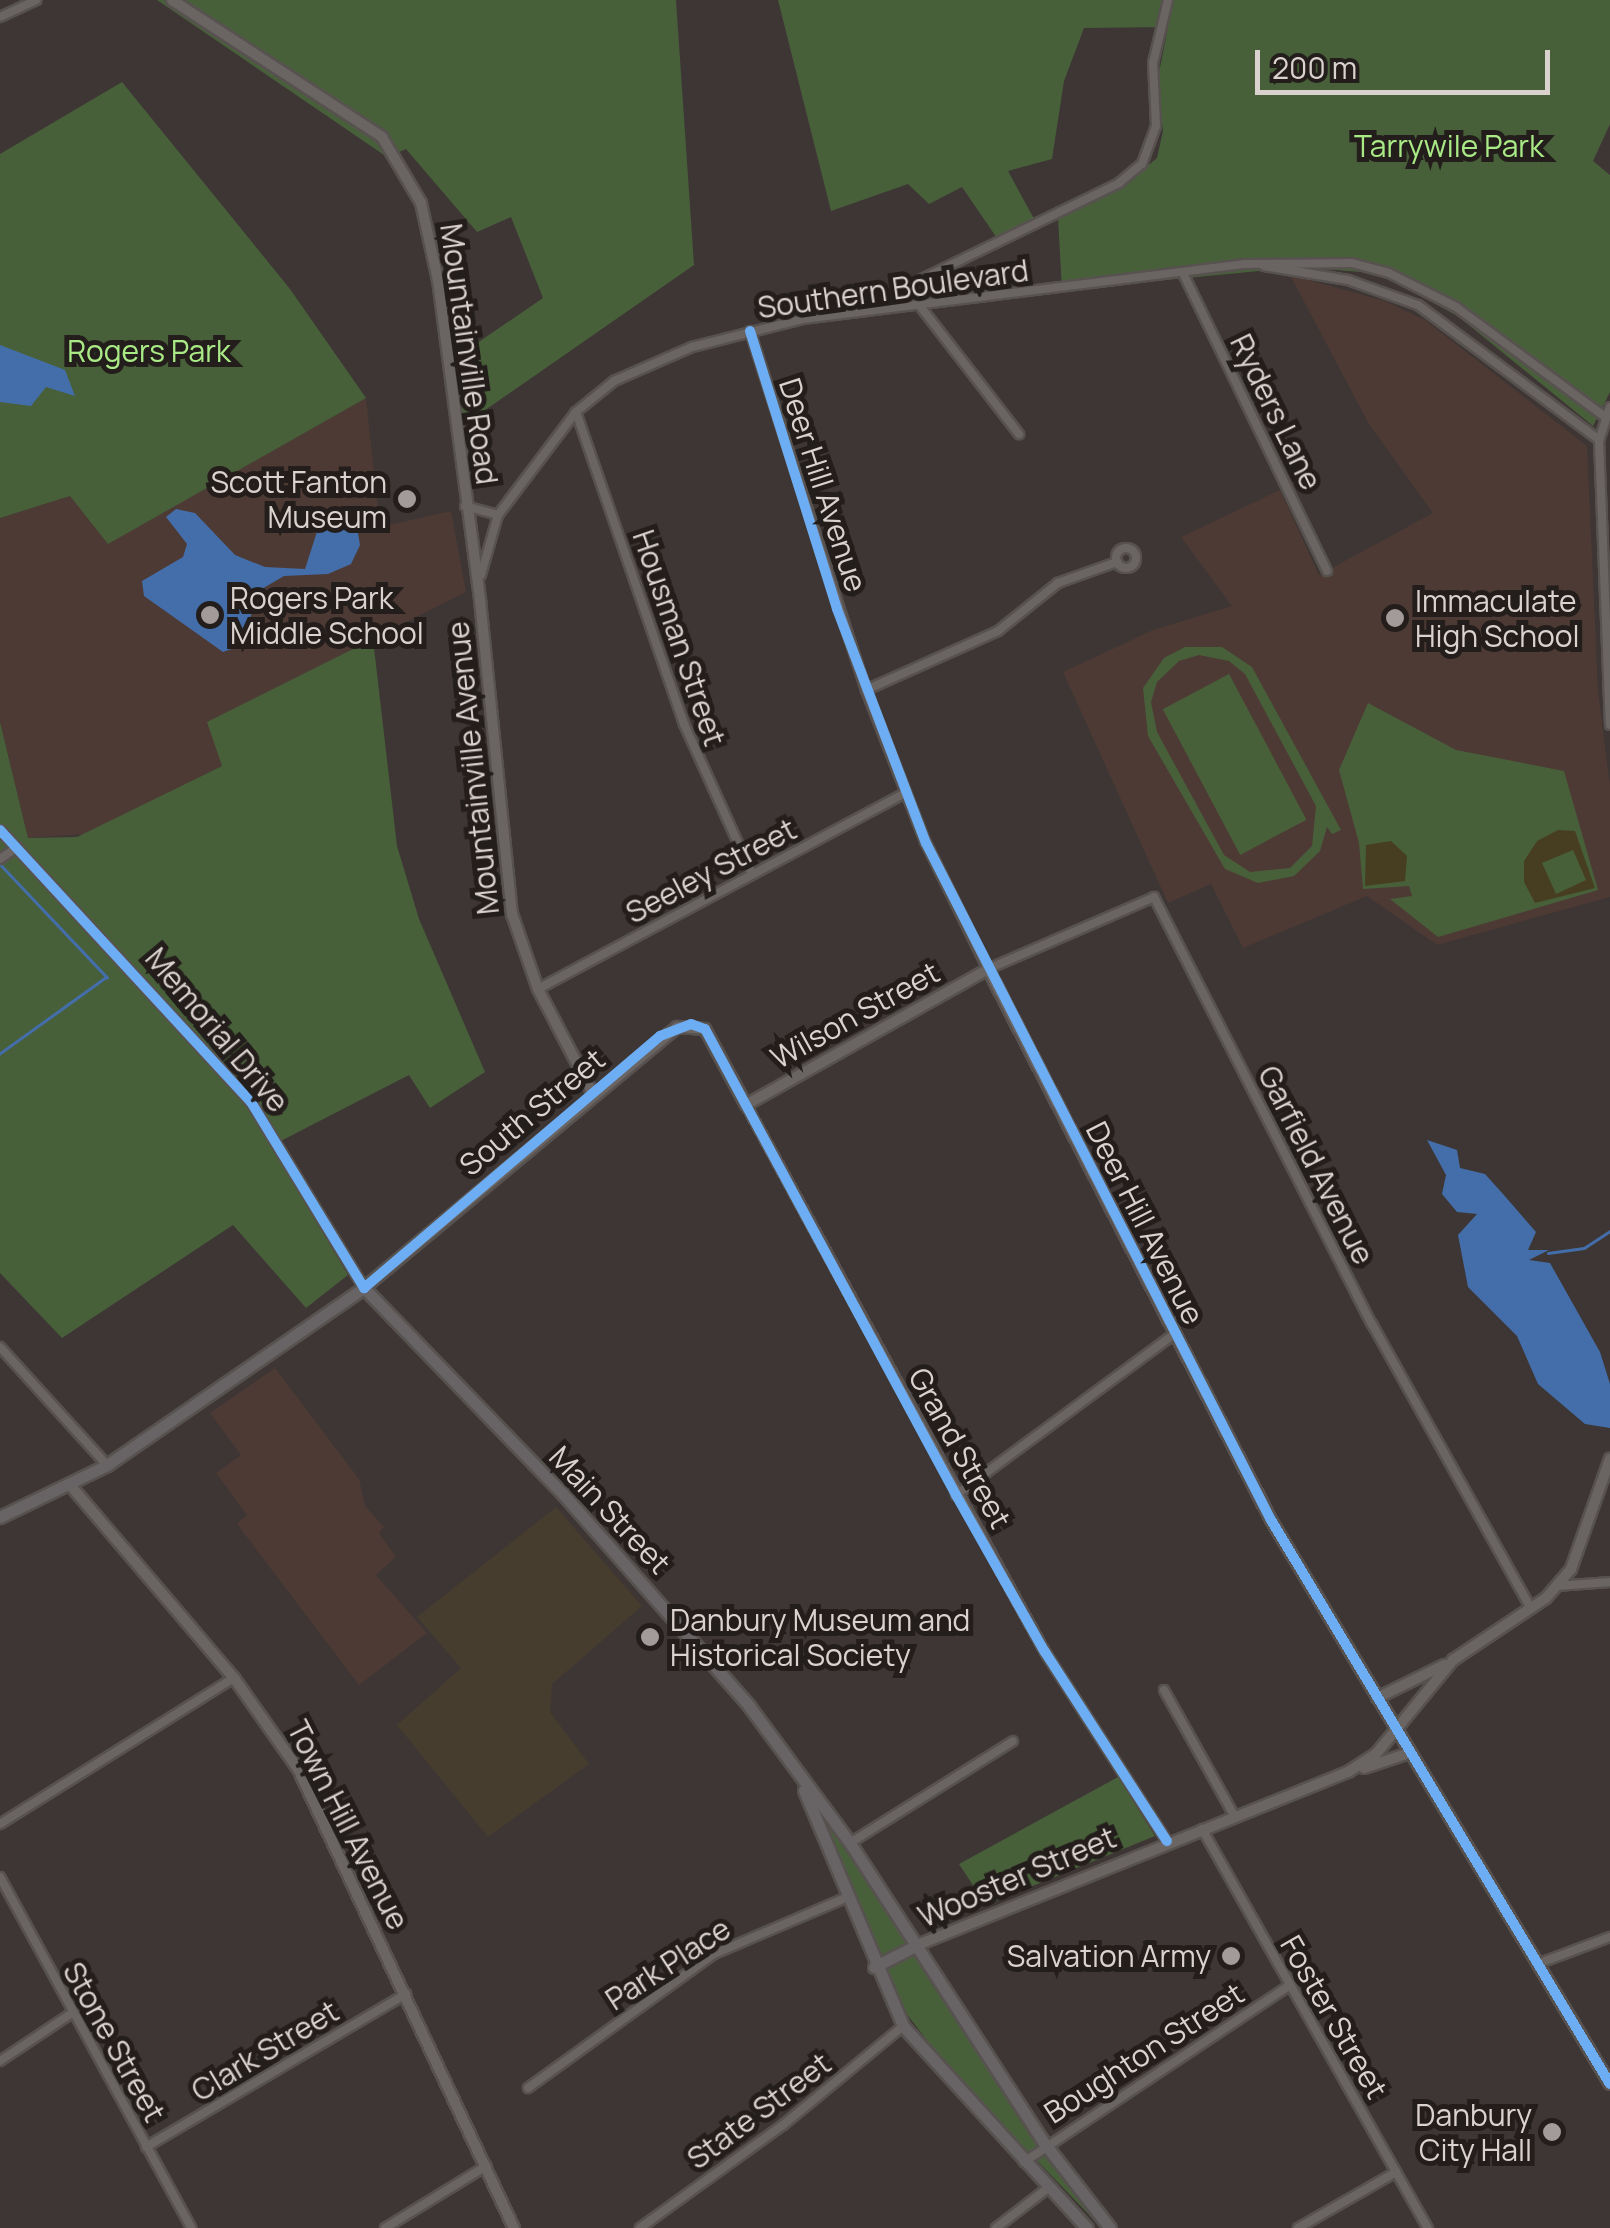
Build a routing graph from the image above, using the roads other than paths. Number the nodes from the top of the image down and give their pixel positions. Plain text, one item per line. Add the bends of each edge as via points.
1 (36, 0) edge
2 (172, 0) edge
3 (1168, 0) edge
4 (0, 17) edge
5 (1244, 264) junction
6 (1183, 273) junction
7 (920, 306) junction
8 (803, 320) junction
9 (750, 331) junction
10 (1607, 411) edge
11 (576, 412) junction
12 (1019, 434) dead end
13 (1599, 440) junction
14 (465, 506) junction
15 (498, 515) junction
16 (1117, 562) dead end
17 (1327, 570) dead end
18 (480, 600) junction
19 (866, 690) junction
20 (1610, 725) edge
21 (906, 792) junction
22 (0, 830) edge
23 (17, 847) junction
24 (0, 859) edge
25 (752, 874) junction
26 (988, 968) junction
27 (538, 988) junction
28 (728, 1068) joint
29 (593, 1094) junction
30 (746, 1105) junction
31 (364, 1288) junction
32 (1174, 1334) junction
33 (0, 1347) edge
34 (1610, 1459) edge
35 (106, 1465) junction
36 (71, 1486) junction
37 (956, 1495) junction
38 (0, 1516) edge
39 (1610, 1582) edge
40 (1557, 1586) junction
41 (1531, 1608) junction
42 (1454, 1660) junction
43 (234, 1678) junction
44 (1164, 1690) dead end
45 (1378, 1698) junction
46 (1396, 1728) junction
47 (1013, 1742) dead end
48 (1409, 1753) junction
49 (1348, 1772) junction
50 (801, 1781) junction
51 (1235, 1817) junction
52 (0, 1824) edge
53 (1202, 1828) junction
54 (1167, 1841) junction
55 (850, 1843) junction
56 (0, 1877) edge
57 (844, 1898) junction
58 (1610, 1937) edge
59 (915, 1946) junction
60 (1537, 1964) junction
61 (874, 1967) junction
62 (1290, 1985) junction
63 (406, 1994) junction
64 (72, 2013) junction
65 (903, 2026) junction
66 (0, 2061) edge
67 (1610, 2084) edge
68 (528, 2088) dead end
69 (1044, 2144) junction
70 (146, 2147) junction
71 (1024, 2162) junction
72 (486, 2166) junction
73 (1396, 2172) junction
74 (1048, 2188) junction
75 (191, 2228) edge
76 (385, 2228) edge
77 (514, 2228) edge
78 (640, 2228) edge
79 (996, 2228) edge
80 (1087, 2228) edge
81 (1110, 2228) edge
82 (1298, 2228) edge
83 (1428, 2228) edge

1 - 4 street
2 - 14 street, Mountainville Road via 213,33 350,113 404,164 421,202 438,280
3 - 8 street via 1154,63 1151,148 1120,184 900,290
5 - 6 street, Southern Boulevard
5 - 10 street, Southern Boulevard via 1313,258 1389,273 1456,307
5 - 13 street, Southern Boulevard via 1321,274 1418,305
6 - 7 street, Southern Boulevard
6 - 17 street, Ryders Lane
7 - 8 street, Southern Boulevard
7 - 12 street
8 - 9 street, Southern Boulevard
9 - 11 street, Southern Boulevard via 651,361
9 - 19 street, Deer Hill Avenue
10 - 13 street, Southern Boulevard
11 - 15 street, Southern Boulevard
11 - 25 street, Housman Street via 684,724
13 - 20 street
14 - 15 street
14 - 18 street, Mountainville Road
15 - 18 street, Southern Boulevard via 484,547
16 - 19 street via 1058,583 998,632
18 - 27 street, Mountainville Avenue via 507,884
19 - 21 street, Deer Hill Avenue
21 - 25 street, Seeley Street
21 - 26 street, Deer Hill Avenue
22 - 23 street, Memorial Drive
23 - 24 street
23 - 31 street, Memorial Drive via 234,1082 287,1153
25 - 27 street, Seeley Street
26 - 30 street, Wilson Street
26 - 32 street, Deer Hill Avenue
26 - 41 street, Garfield Avenue via 1154,897 1372,1324
27 - 29 street, Mountainville Avenue
28 - 29 street, South Street via 705,1029 677,1027
28 - 30 street, Grand Street
29 - 31 street, South Street
30 - 37 street, Grand Street
31 - 35 main road, South Street
31 - 50 main road, Main Street via 661,1602
32 - 37 street
32 - 45 street, Deer Hill Avenue via 1272,1520
33 - 35 street
34 - 40 street via 1582,1550
35 - 36 main road, South Street
36 - 38 main road, South Street
36 - 43 street, Town Hill Avenue
37 - 54 street, Grand Street via 1045,1652
39 - 40 street
40 - 41 street
41 - 42 street
42 - 45 street
42 - 46 street, Wooster Street
43 - 52 street
43 - 63 street, Town Hill Avenue via 298,1769
44 - 51 street
45 - 46 street, Deer Hill Avenue
46 - 48 street, Deer Hill Avenue
46 - 49 street, Wooster Street
47 - 55 street
48 - 49 street, Wooster Street
48 - 60 street, Deer Hill Avenue
49 - 51 street, Wooster Street
50 - 55 main road, Main Street
50 - 57 main road, Main Street
51 - 53 street, Wooster Street
53 - 54 street, Wooster Street
53 - 62 street, Foster Street
54 - 59 street, Wooster Street
55 - 59 main road, Main Street
56 - 64 street, Stone Street
57 - 61 main road, Main Street
57 - 68 street, Park Place via 714,1954
58 - 60 street
59 - 61 main road, Wooster Street
59 - 69 main road, Main Street
60 - 67 street, Deer Hill Avenue
61 - 65 main road, Main Street
62 - 69 street, Boughton Street
62 - 73 street, Foster Street
63 - 70 street, Clark Street
63 - 72 street, Town Hill Avenue
64 - 66 street
64 - 70 street, Stone Street
65 - 71 main road, Main Street
65 - 78 street, State Street via 783,2125
69 - 71 street, Boughton Street
69 - 81 main road, Main Street
70 - 75 street, Stone Street
71 - 74 main road, Main Street
72 - 76 street
72 - 77 street, Town Hill Avenue
73 - 82 street
73 - 83 street, Foster Street
74 - 79 street
74 - 80 main road, Main Street

